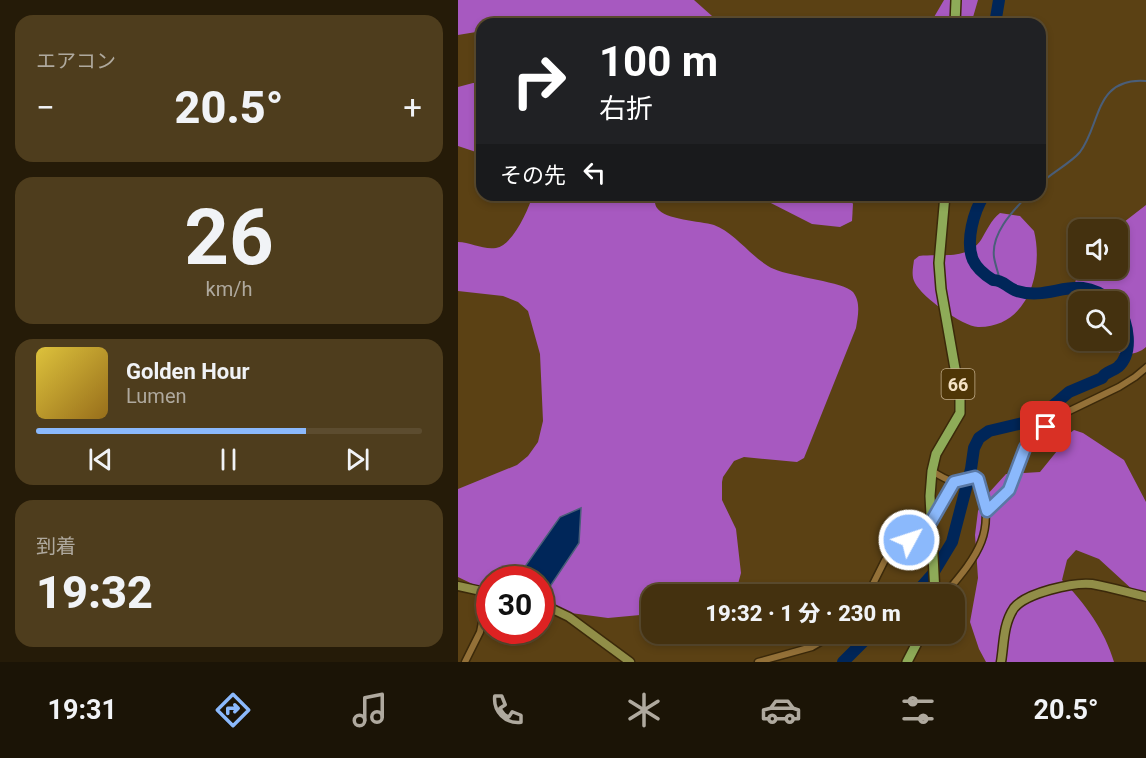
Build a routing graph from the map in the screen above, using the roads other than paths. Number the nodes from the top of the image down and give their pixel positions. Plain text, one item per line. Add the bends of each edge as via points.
1 (956, 0) edge
2 (955, 18) edge
3 (944, 201) edge
4 (1146, 367) edge
5 (932, 471) junction
6 (955, 483) junction
7 (987, 511) junction
8 (931, 522) junction
9 (873, 584) edge
10 (935, 584) edge
11 (954, 584) edge
12 (458, 586) edge
13 (476, 590) edge
14 (1146, 597) edge
15 (554, 610) edge
16 (476, 640) edge
17 (817, 644) edge
18 (916, 644) edge
19 (465, 662) edge
20 (630, 662) edge
21 (758, 662) edge
22 (907, 662) edge
23 (1001, 662) edge

1 - 2 main road
3 - 5 main road, 66 via 941,289 960,413 936,454
4 - 7 street via 1119,387 1061,415 1031,439 1009,490
5 - 6 street
5 - 8 main road, 66
6 - 7 street via 978,479
6 - 8 street
7 - 11 street via 987,528 974,559
8 - 9 street via 885,560
8 - 10 main road, 66
12 - 13 main road
14 - 23 main road via 1090,584 1031,596 1011,615
15 - 20 main road
16 - 19 street
17 - 21 street
18 - 22 main road

